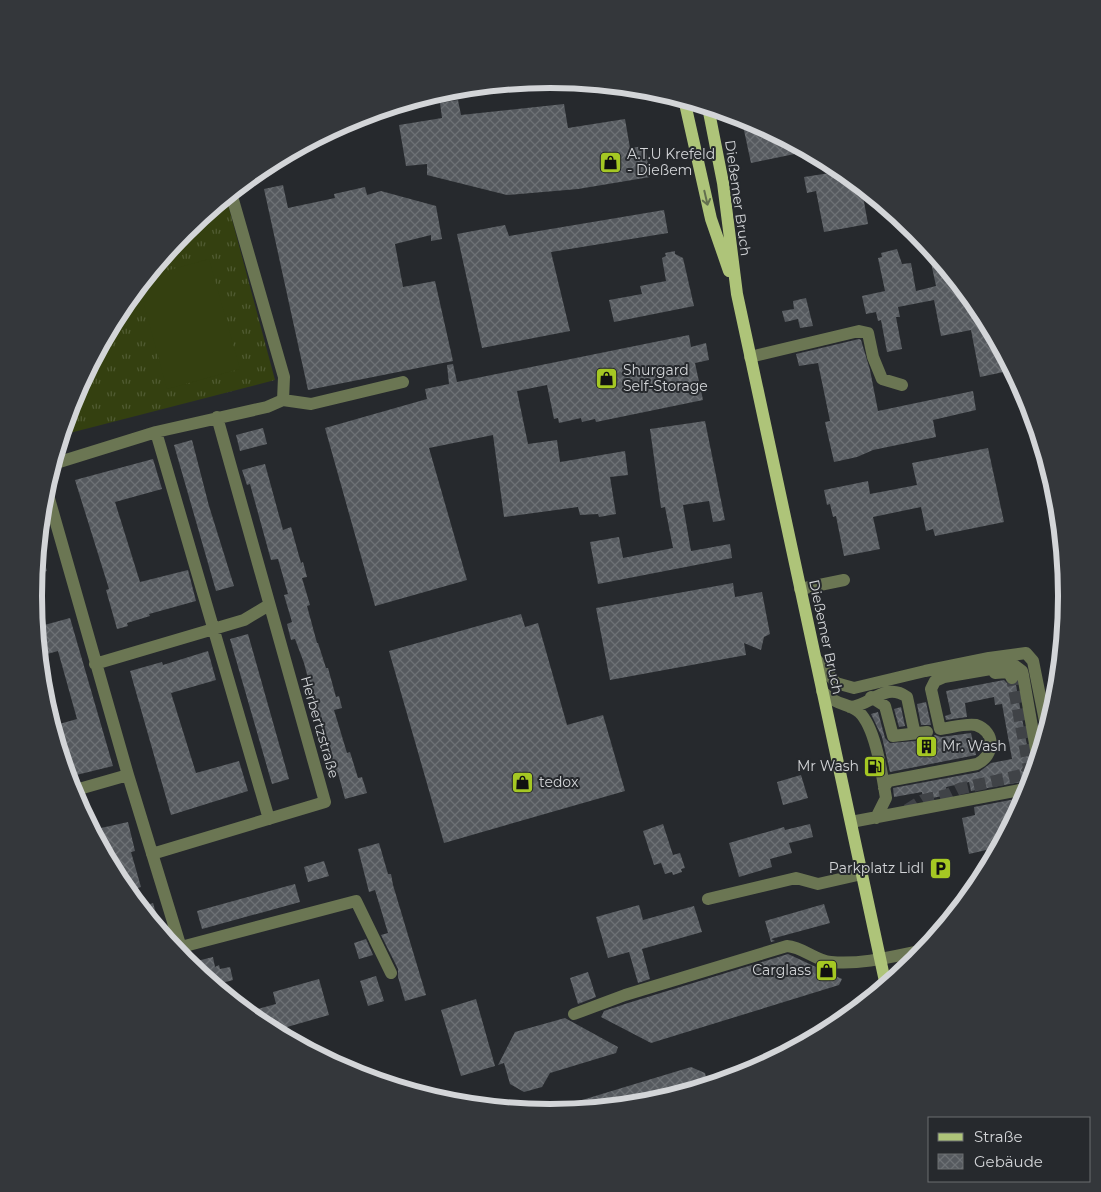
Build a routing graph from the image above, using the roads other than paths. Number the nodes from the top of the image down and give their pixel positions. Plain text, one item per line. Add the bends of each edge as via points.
1 (684, 106) edge
2 (709, 114) edge
3 (233, 200) edge
4 (737, 294) junction
5 (750, 357) junction
6 (403, 382) dead end
7 (902, 385) dead end
8 (283, 400) junction
9 (217, 417) junction
10 (156, 432) junction
11 (61, 462) edge
12 (51, 505) edge
13 (844, 580) dead end
14 (800, 589) junction
15 (269, 605) junction
16 (214, 627) junction
17 (816, 659) junction
18 (95, 664) junction
19 (1012, 678) dead end
20 (935, 681) junction
21 (822, 691) junction
22 (879, 695) junction
23 (850, 707) junction
24 (1044, 715) edge
25 (916, 734) junction
26 (870, 735) junction
27 (1035, 747) edge
28 (128, 775) junction
29 (1024, 781) edge
30 (884, 788) junction
31 (80, 789) edge
32 (1020, 790) edge
33 (883, 804) junction
34 (918, 805) dead end
35 (876, 818) junction
36 (269, 820) junction
37 (851, 822) junction
38 (152, 854) junction
39 (862, 874) junction
40 (708, 900) dead end
41 (180, 943) edge
42 (183, 946) edge
43 (912, 953) edge
44 (880, 959) junction
45 (391, 973) dead end
46 (884, 979) edge
47 (574, 1014) dead end

1 -> 4 main road, Dießemer Bruch via 711,219
2 - 4 main road, Dießemer Bruch via 723,183
3 - 8 street via 284,377
4 - 5 main road, Dießemer Bruch
5 - 7 street via 859,331 868,333 882,380
5 - 14 main road, Dießemer Bruch
6 - 8 street via 311,404
8 - 9 street via 267,407
9 - 10 street
9 - 15 street, Herbertzstraße
10 - 11 street
10 - 16 street
12 - 18 street
13 - 14 street
14 - 17 main road, Dießemer Bruch
15 - 16 street via 244,620
15 - 36 street, Herbertzstraße via 325,802
16 - 18 street
16 - 36 street
17 - 21 main road, Dießemer Bruch
17 - 24 street via 836,683 854,688 925,671 1026,653 1033,661
18 - 28 street
19 - 20 street via 1003,672
20 - 25 street
20 - 27 street via 1014,665 1020,668
21 - 23 street via 839,704
21 - 37 main road, Dießemer Bruch
22 - 23 street via 860,706
22 - 25 street via 891,701 897,730
22 - 25 street via 894,691 913,698 921,730
23 - 26 street via 861,714
25 - 26 street via 884,739
25 - 30 street via 976,726 988,733 990,753 978,764 888,782
26 - 30 street
26 - 33 street
28 - 31 street
28 - 38 street
29 - 34 street
30 - 33 street via 886,798
32 - 35 street
33 - 35 street
35 - 37 street
36 - 38 street, Herbertzstraße
37 - 39 main road, Dießemer Bruch
38 - 41 street
39 - 40 street via 818,884 796,878
39 - 44 main road, Dießemer Bruch
42 - 45 street via 356,901
43 - 44 street
44 - 46 main road, Dießemer Bruch
44 - 47 street via 830,962 787,946 625,995

